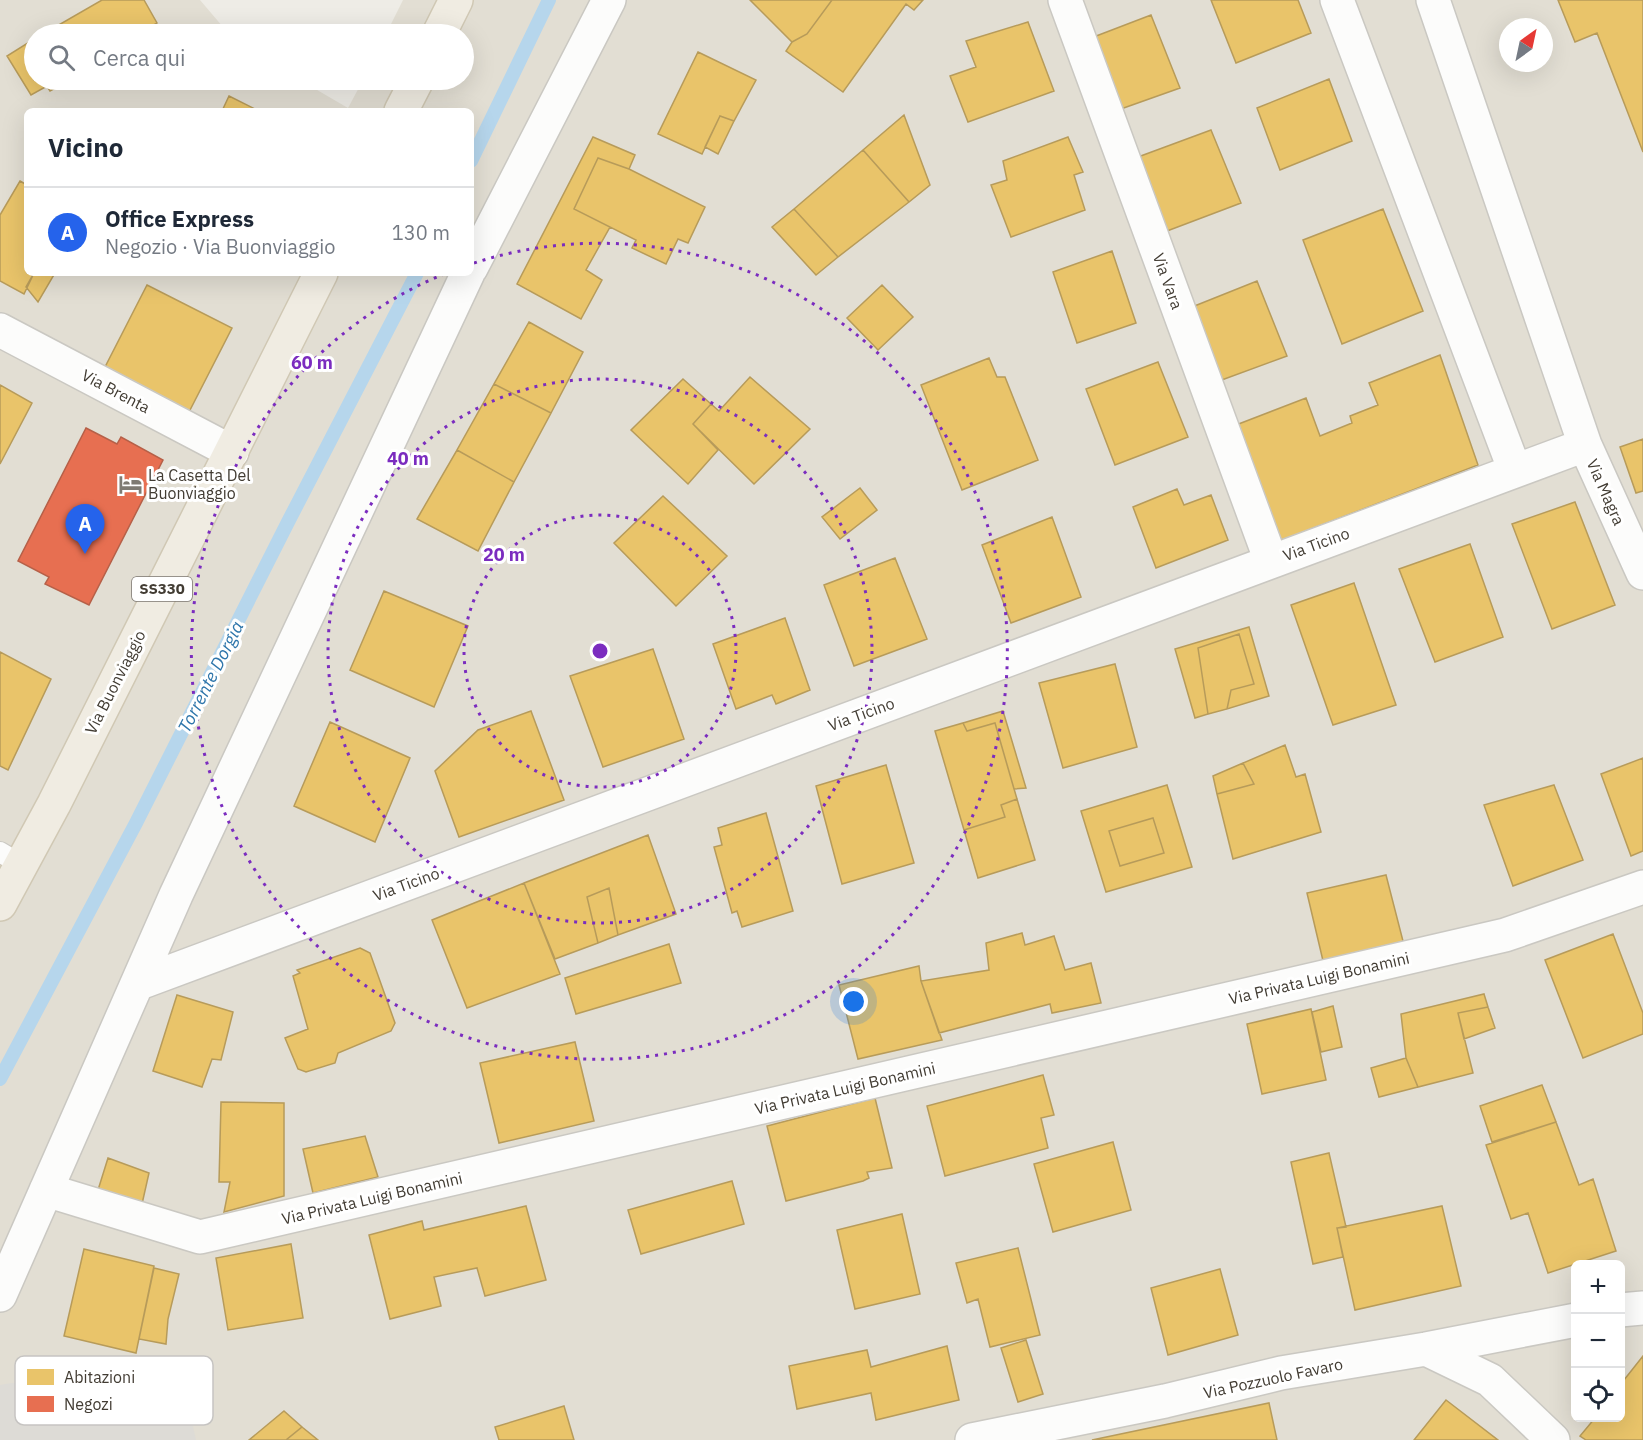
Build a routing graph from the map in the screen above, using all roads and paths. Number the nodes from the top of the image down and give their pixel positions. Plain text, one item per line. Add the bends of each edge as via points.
1 (456, 0) edge
2 (609, 0) edge
3 (1065, 0) edge
4 (1337, 0) edge
5 (1433, 0) edge
6 (444, 24) edge
7 (412, 90) edge
8 (403, 108) edge
9 (474, 262) edge
10 (320, 276) edge
11 (467, 276) edge
12 (0, 330) edge
13 (1585, 445) junction
14 (232, 452) junction
15 (1515, 471) junction
16 (1271, 561) junction
17 (1643, 573) edge
18 (10, 858) edge
19 (1643, 887) edge
20 (0, 903) edge
21 (137, 984) junction
22 (46, 1190) junction
23 (0, 1294) edge
24 (1643, 1308) edge
25 (1625, 1310) edge
26 (1571, 1321) edge
27 (1426, 1349) junction
28 (972, 1440) edge
29 (1553, 1440) edge

1 - 6 main road
2 - 9 street
3 - 16 street, Via Vara
4 - 15 street
5 - 13 street
7 - 8 main road
10 - 14 main road, Via Buonviaggio / SS330
11 - 21 street
12 - 14 street, Via Brenta
13 - 15 street, Via Ticino
13 - 17 street, Via Magra
14 - 18 main road, Via Buonviaggio / SS330 via 54,804
15 - 16 street, Via Ticino
16 - 21 street, Via Ticino
18 - 20 main road, Via Buonviaggio / SS330
19 - 22 street, Via Privata Luigi Bonamini via 1505,935 200,1237
21 - 22 street
22 - 23 street
24 - 25 street
26 - 27 street, Via Pozzuolo Favaro
27 - 28 street, Via Pozzuolo Favaro via 1281,1373
27 - 29 street via 1490,1380

